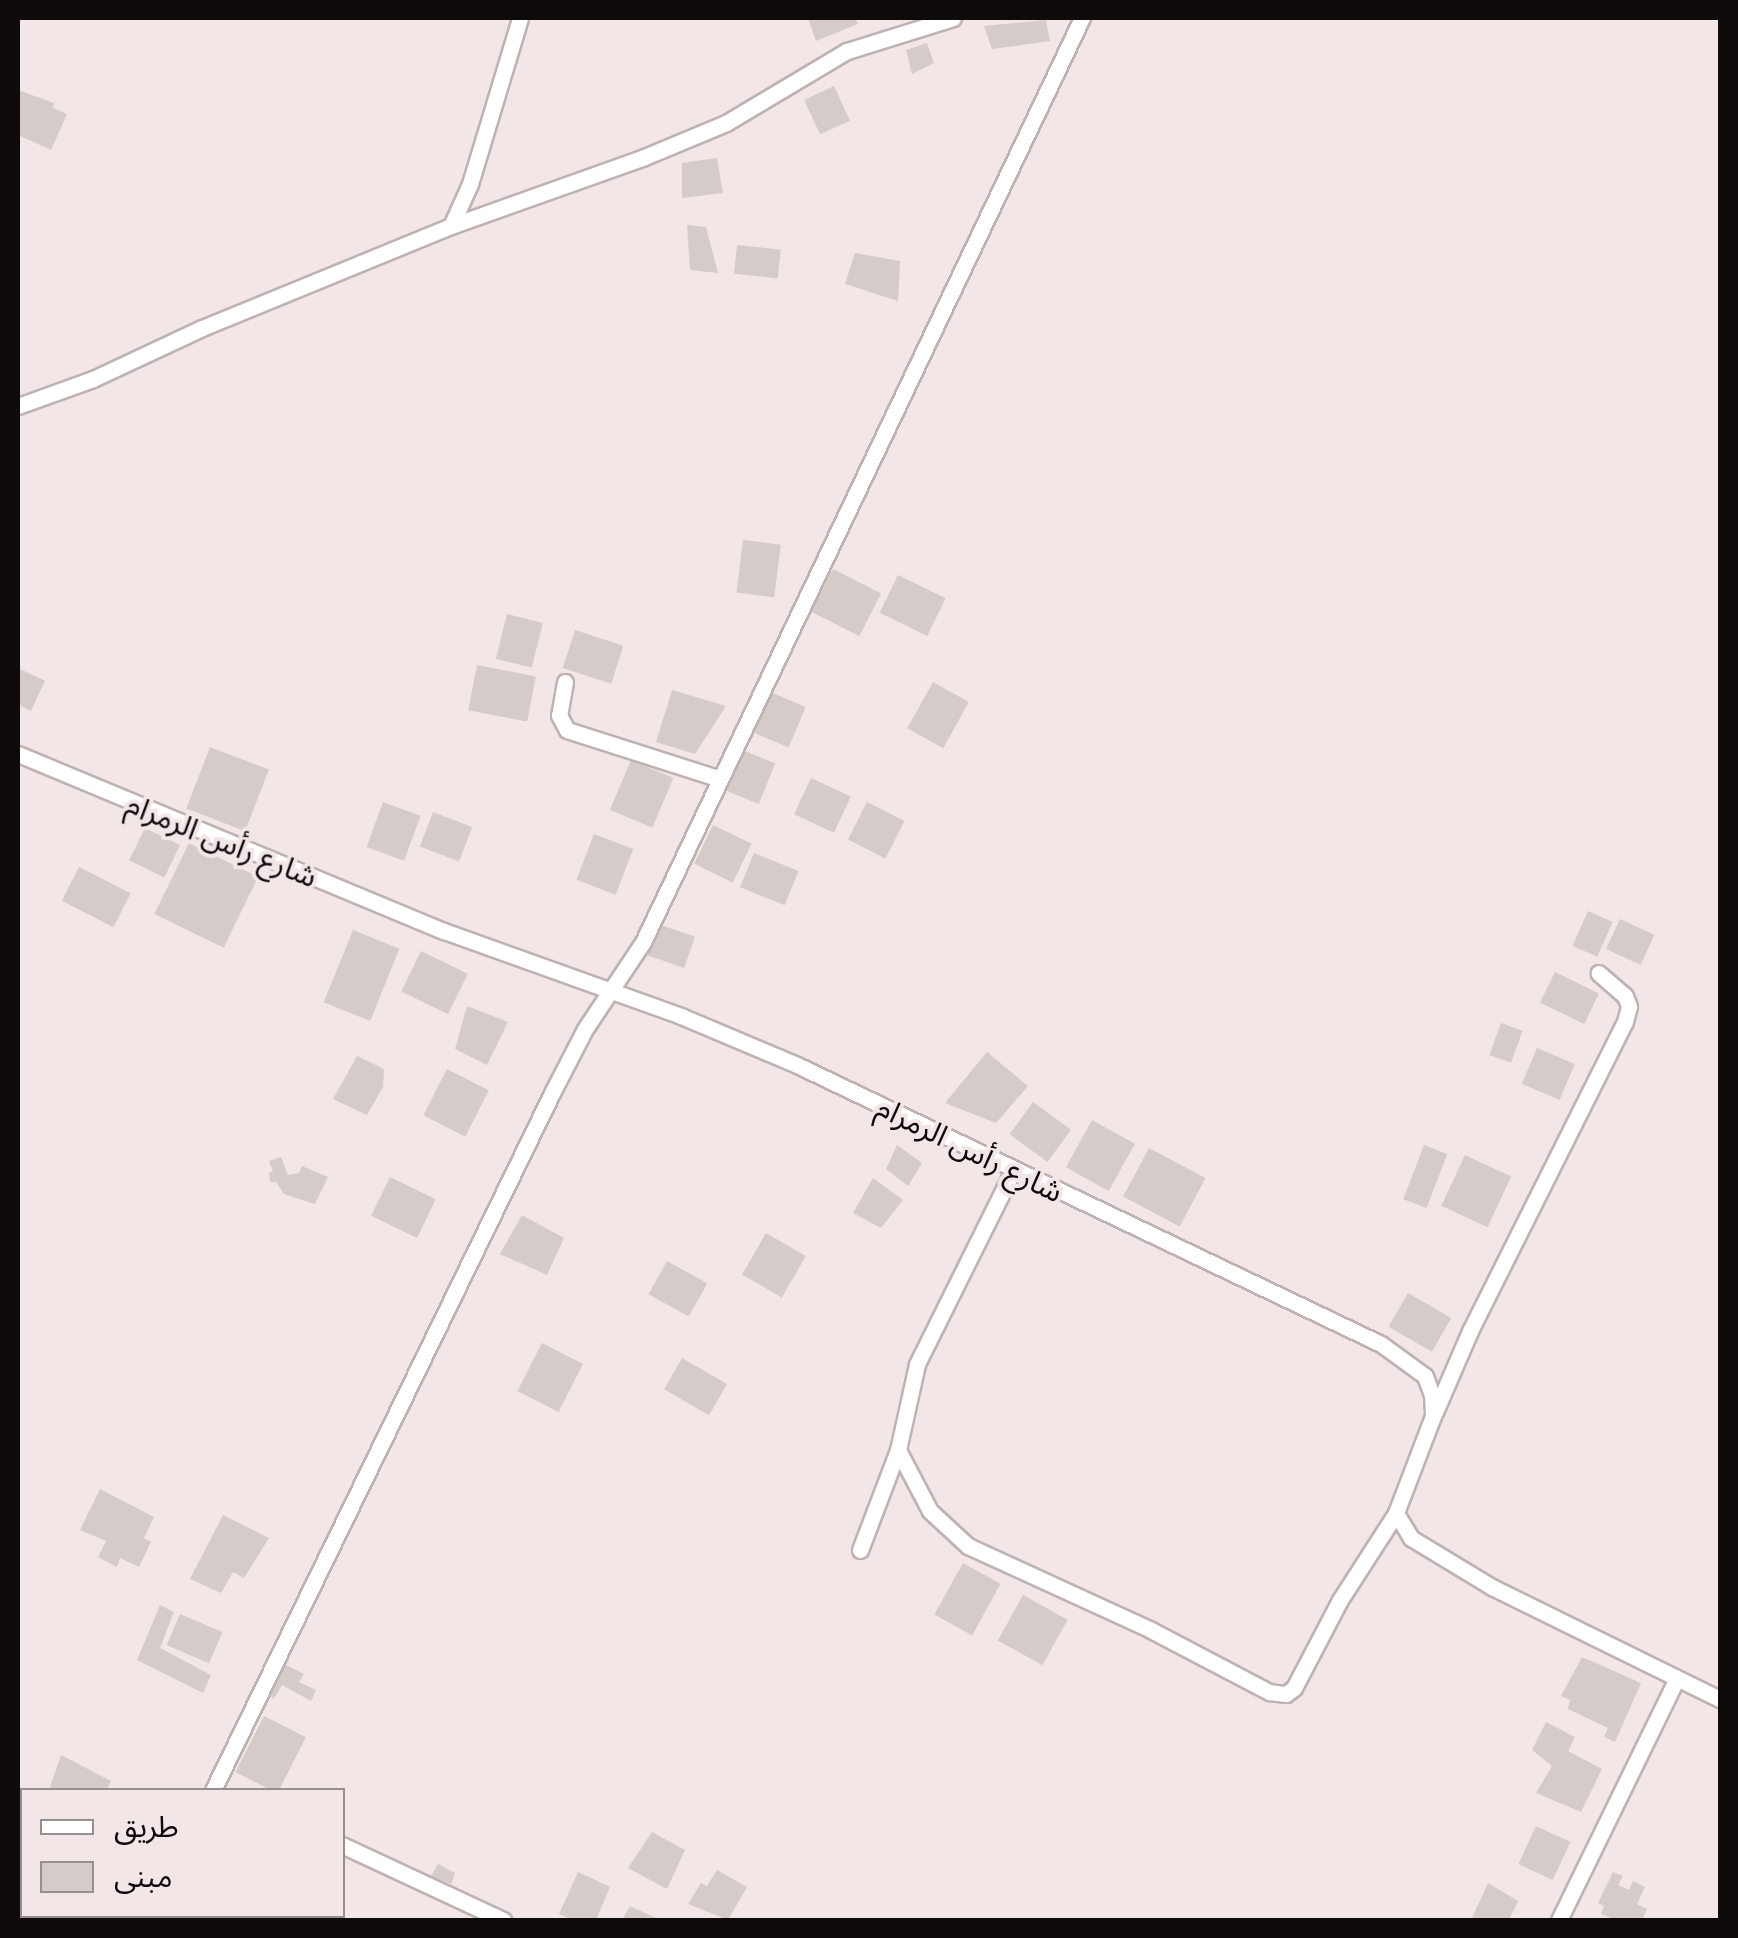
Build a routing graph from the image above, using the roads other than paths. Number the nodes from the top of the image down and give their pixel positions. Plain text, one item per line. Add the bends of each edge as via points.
1 (520, 18) edge
2 (953, 18) edge
3 (1082, 18) edge
4 (451, 226) junction
5 (18, 406) edge
6 (565, 682) dead end
7 (18, 754) edge
8 (717, 778) junction
9 (1599, 972) dead end
10 (612, 992) junction
11 (1014, 1172) junction
12 (1433, 1416) junction
13 (898, 1450) junction
14 (1396, 1514) junction
15 (860, 1550) dead end
16 (1677, 1678) junction
17 (1720, 1699) edge
18 (219, 1788) edge
19 (345, 1846) edge
20 (502, 1920) edge
21 (1559, 1920) edge

1 - 4 street
2 - 4 street via 847,51 726,123
3 - 8 street
4 - 5 street
6 - 8 street via 559,715 567,730
7 - 10 street, شارع رأس الرمرام via 444,931
8 - 10 street via 643,942
9 - 12 street via 1625,996 1624,1022
10 - 11 street, شارع رأس الرمرام via 797,1065
10 - 18 street via 552,1093
11 - 12 street, شارع رأس الرمرام via 1381,1344 1425,1376
11 - 13 street via 924,1349
12 - 14 street
13 - 14 street via 930,1510 968,1546 1269,1692 1294,1688
13 - 15 street
14 - 16 street via 1411,1538 1492,1587
16 - 17 street
16 - 21 street
19 - 20 street

